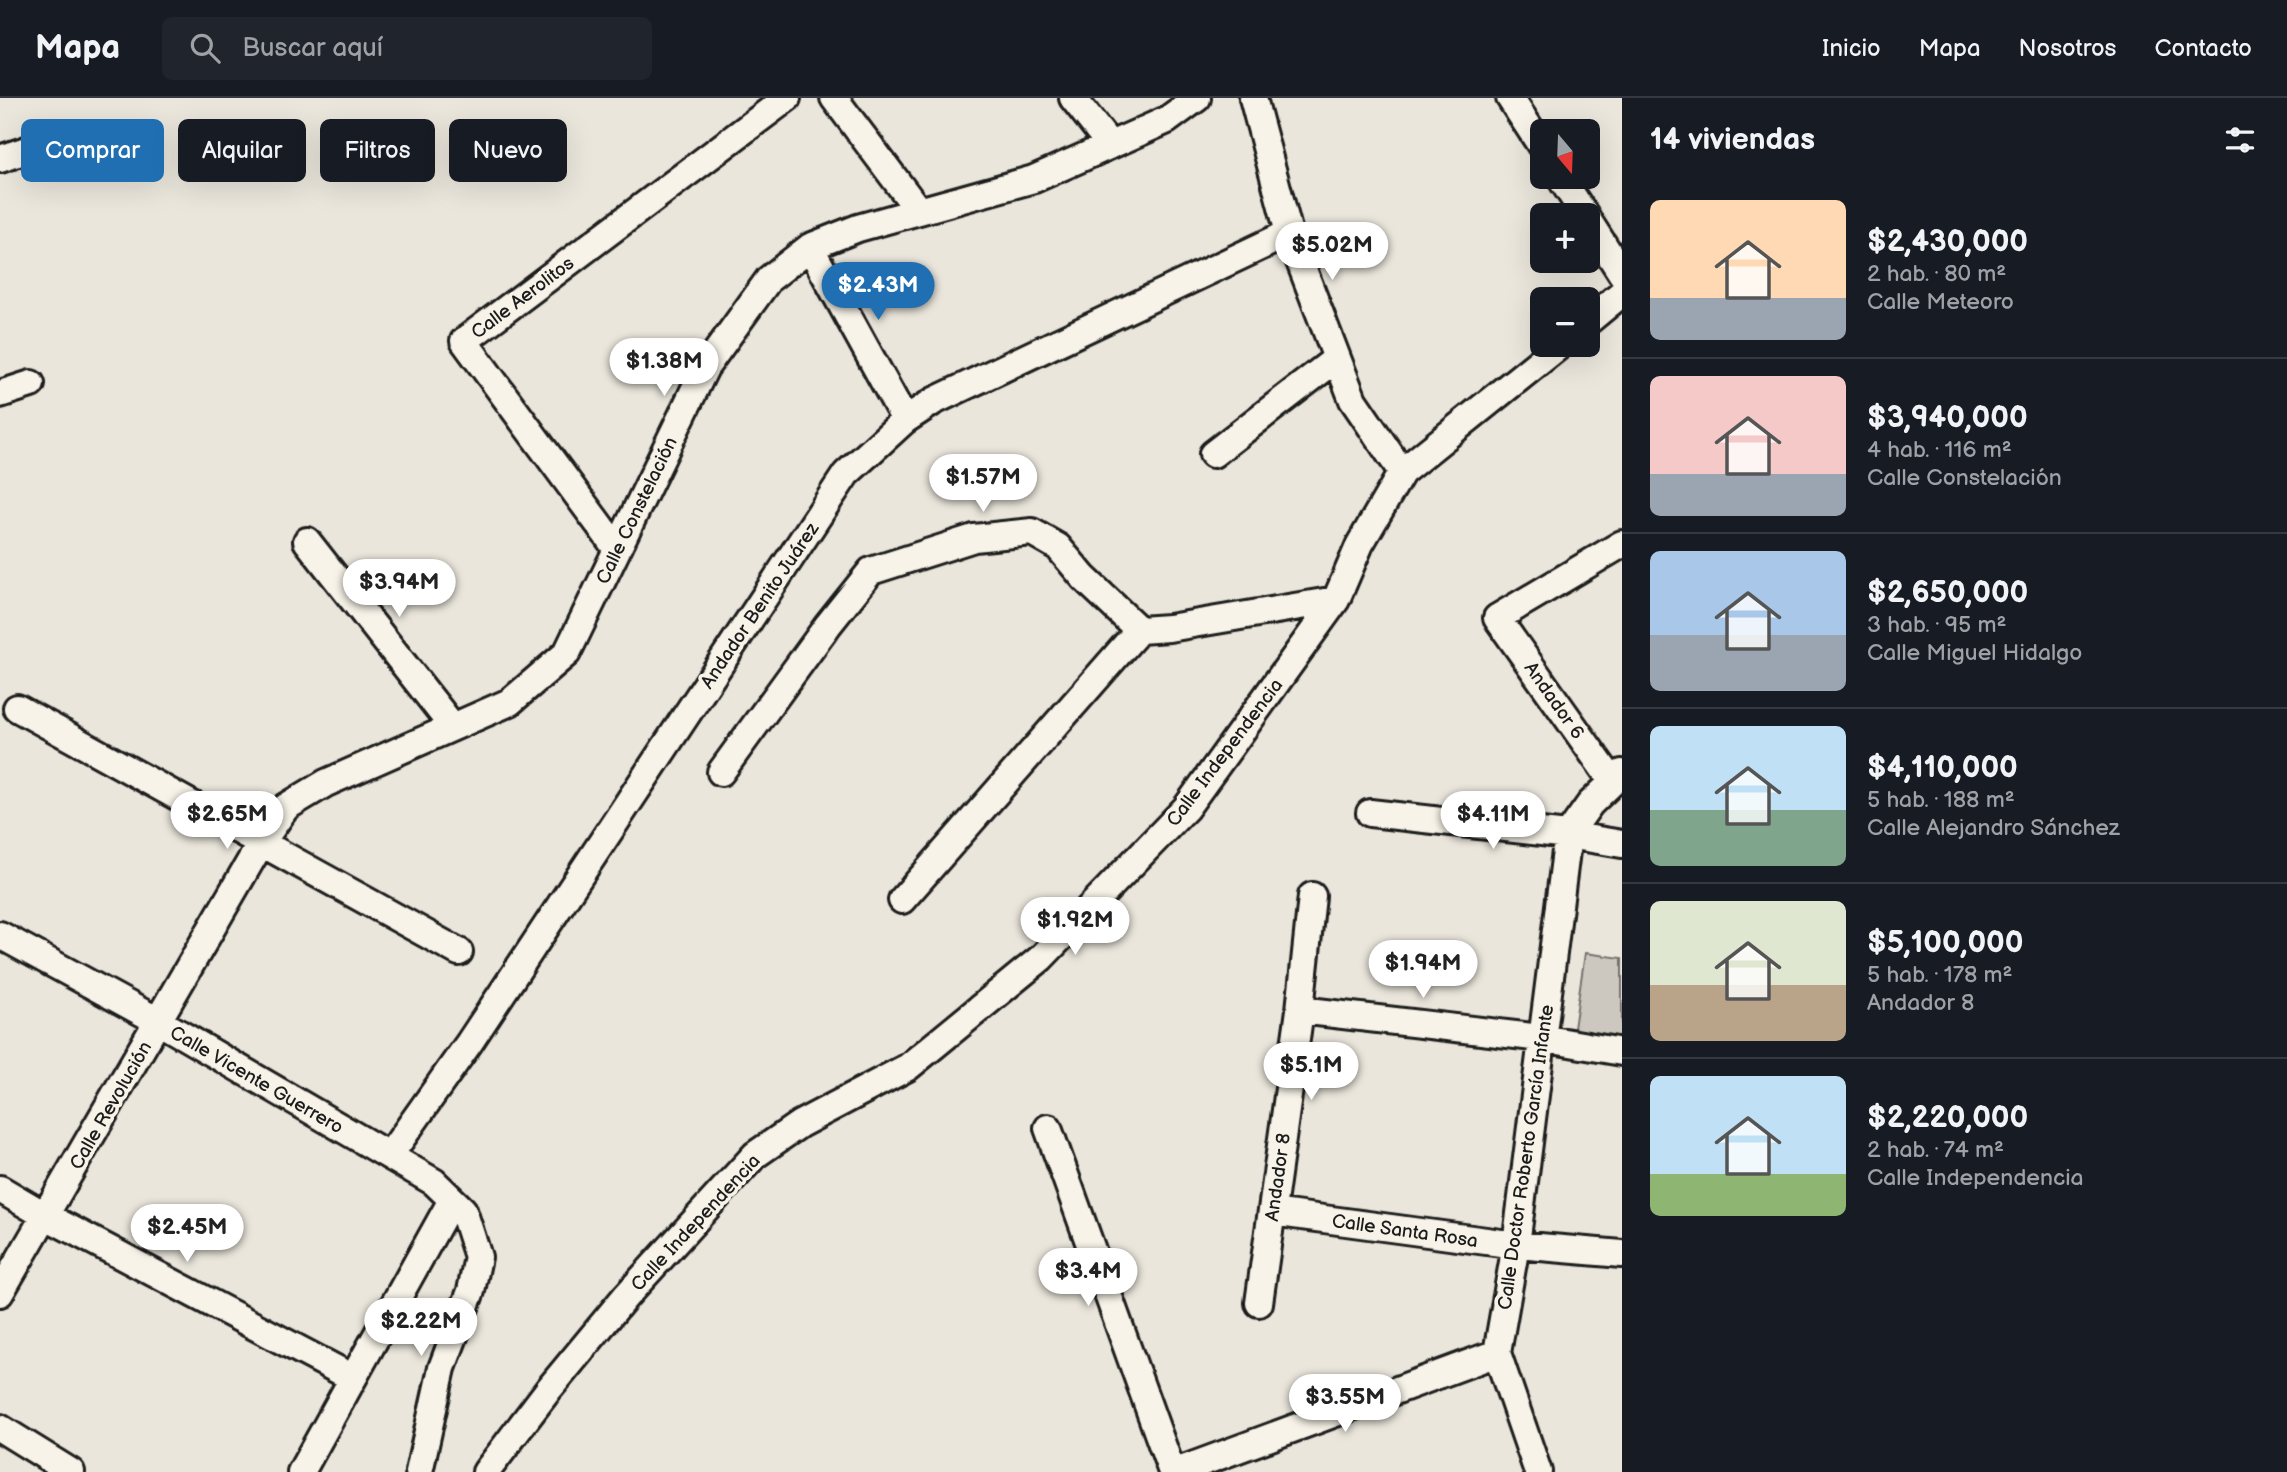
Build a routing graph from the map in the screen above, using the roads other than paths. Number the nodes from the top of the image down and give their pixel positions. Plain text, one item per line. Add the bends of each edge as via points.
1 (787, 98) edge
2 (834, 98) edge
3 (1073, 98) edge
4 (1197, 98) edge
5 (1253, 98) edge
6 (1510, 98) edge
7 (1530, 129) edge
8 (1110, 145) junction
9 (21, 152) edge
10 (0, 159) edge
11 (919, 211) junction
12 (1289, 233) junction
13 (1600, 239) edge
14 (810, 247) junction
15 (1622, 274) edge
16 (1622, 293) edge
17 (1600, 311) edge
18 (1545, 357) edge
19 (1336, 359) junction
20 (31, 384) dead end
21 (0, 394) edge
22 (905, 420) junction
23 (1213, 454) dead end
24 (1402, 472) junction
25 (307, 541) dead end
26 (1622, 544) edge
27 (617, 550) junction
28 (1336, 600) junction
29 (1139, 630) junction
30 (17, 708) dead end
31 (453, 727) junction
32 (721, 772) dead end
33 (1618, 777) edge
34 (1370, 813) dead end
35 (1569, 835) junction
36 (261, 843) junction
37 (1622, 844) edge
38 (1312, 896) dead end
39 (902, 900) dead end
40 (0, 934) edge
41 (459, 952) dead end
42 (1300, 1010) junction
43 (158, 1021) junction
44 (1541, 1038) junction
45 (1622, 1052) edge
46 (1048, 1128) dead end
47 (389, 1156) junction
48 (0, 1189) edge
49 (452, 1200) junction
50 (1272, 1212) junction
51 (46, 1216) junction
52 (1516, 1245) junction
53 (1622, 1254) edge
54 (0, 1293) edge
55 (1259, 1303) dead end
56 (1497, 1353) junction
57 (353, 1378) junction
58 (0, 1428) edge
59 (71, 1472) edge
60 (301, 1472) edge
61 (419, 1472) edge
62 (486, 1472) edge
63 (1174, 1472) edge
64 (1538, 1472) edge

1 - 27 street, Calle Aerolitos via 464,341
2 - 11 street
3 - 8 street
4 - 8 street, Calle Constelación via 1167,120
5 - 12 street
6 - 7 street
8 - 11 street, Calle Constelación via 1034,179
9 - 10 street
11 - 14 street, Calle Constelación
12 - 19 street
12 - 22 street, Andador Benito Juárez via 934,401
13 - 15 street
14 - 22 street
14 - 27 street, Calle Constelación via 769,279 705,368
16 - 17 street
18 - 24 street, Calle Independencia
19 - 23 street
19 - 24 street via 1353,400
20 - 21 street
22 - 47 street, Andador Benito Juárez via 846,474 469,1043
24 - 28 street, Calle Independencia via 1360,544
25 - 31 street
26 - 33 street, Andador 6 via 1497,618
27 - 31 street, Calle Constelación via 566,653 510,702
28 - 29 street
28 - 62 street, Calle Independencia via 1186,808 1041,958 908,1067 800,1124 755,1155 626,1296
29 - 32 street via 1058,547 1032,532 974,538 871,571
29 - 39 street
30 - 36 street
31 - 36 street, Calle Constelación via 326,783 286,807
33 - 35 street via 1590,804
34 - 35 street
35 - 37 street
35 - 44 street, Calle Doctor Roberto García Infante
36 - 41 street
36 - 43 street, Calle Revolución
38 - 42 street, Andador 8
40 - 43 street, Calle Vicente Guerrero
42 - 44 street
42 - 50 street, Andador 8
43 - 47 street, Calle Vicente Guerrero
43 - 51 street, Calle Revolución
44 - 45 street
44 - 52 street, Calle Doctor Roberto García Infante
46 - 63 street
47 - 49 street, Calle Vicente Guerrero via 434,1182
48 - 51 street
49 - 57 street
49 - 61 street, Calle Vicente Guerrero via 463,1210 478,1257 471,1291 442,1368
50 - 52 street, Calle Santa Rosa
50 - 55 street, Andador 8
51 - 54 street, Calle Revolución
51 - 57 street
52 - 53 street, Calle Santa Rosa
52 - 56 street, Calle Doctor Roberto García Infante
56 - 63 street
56 - 64 street, Calle Doctor Roberto García Infante
57 - 60 street
58 - 59 street

